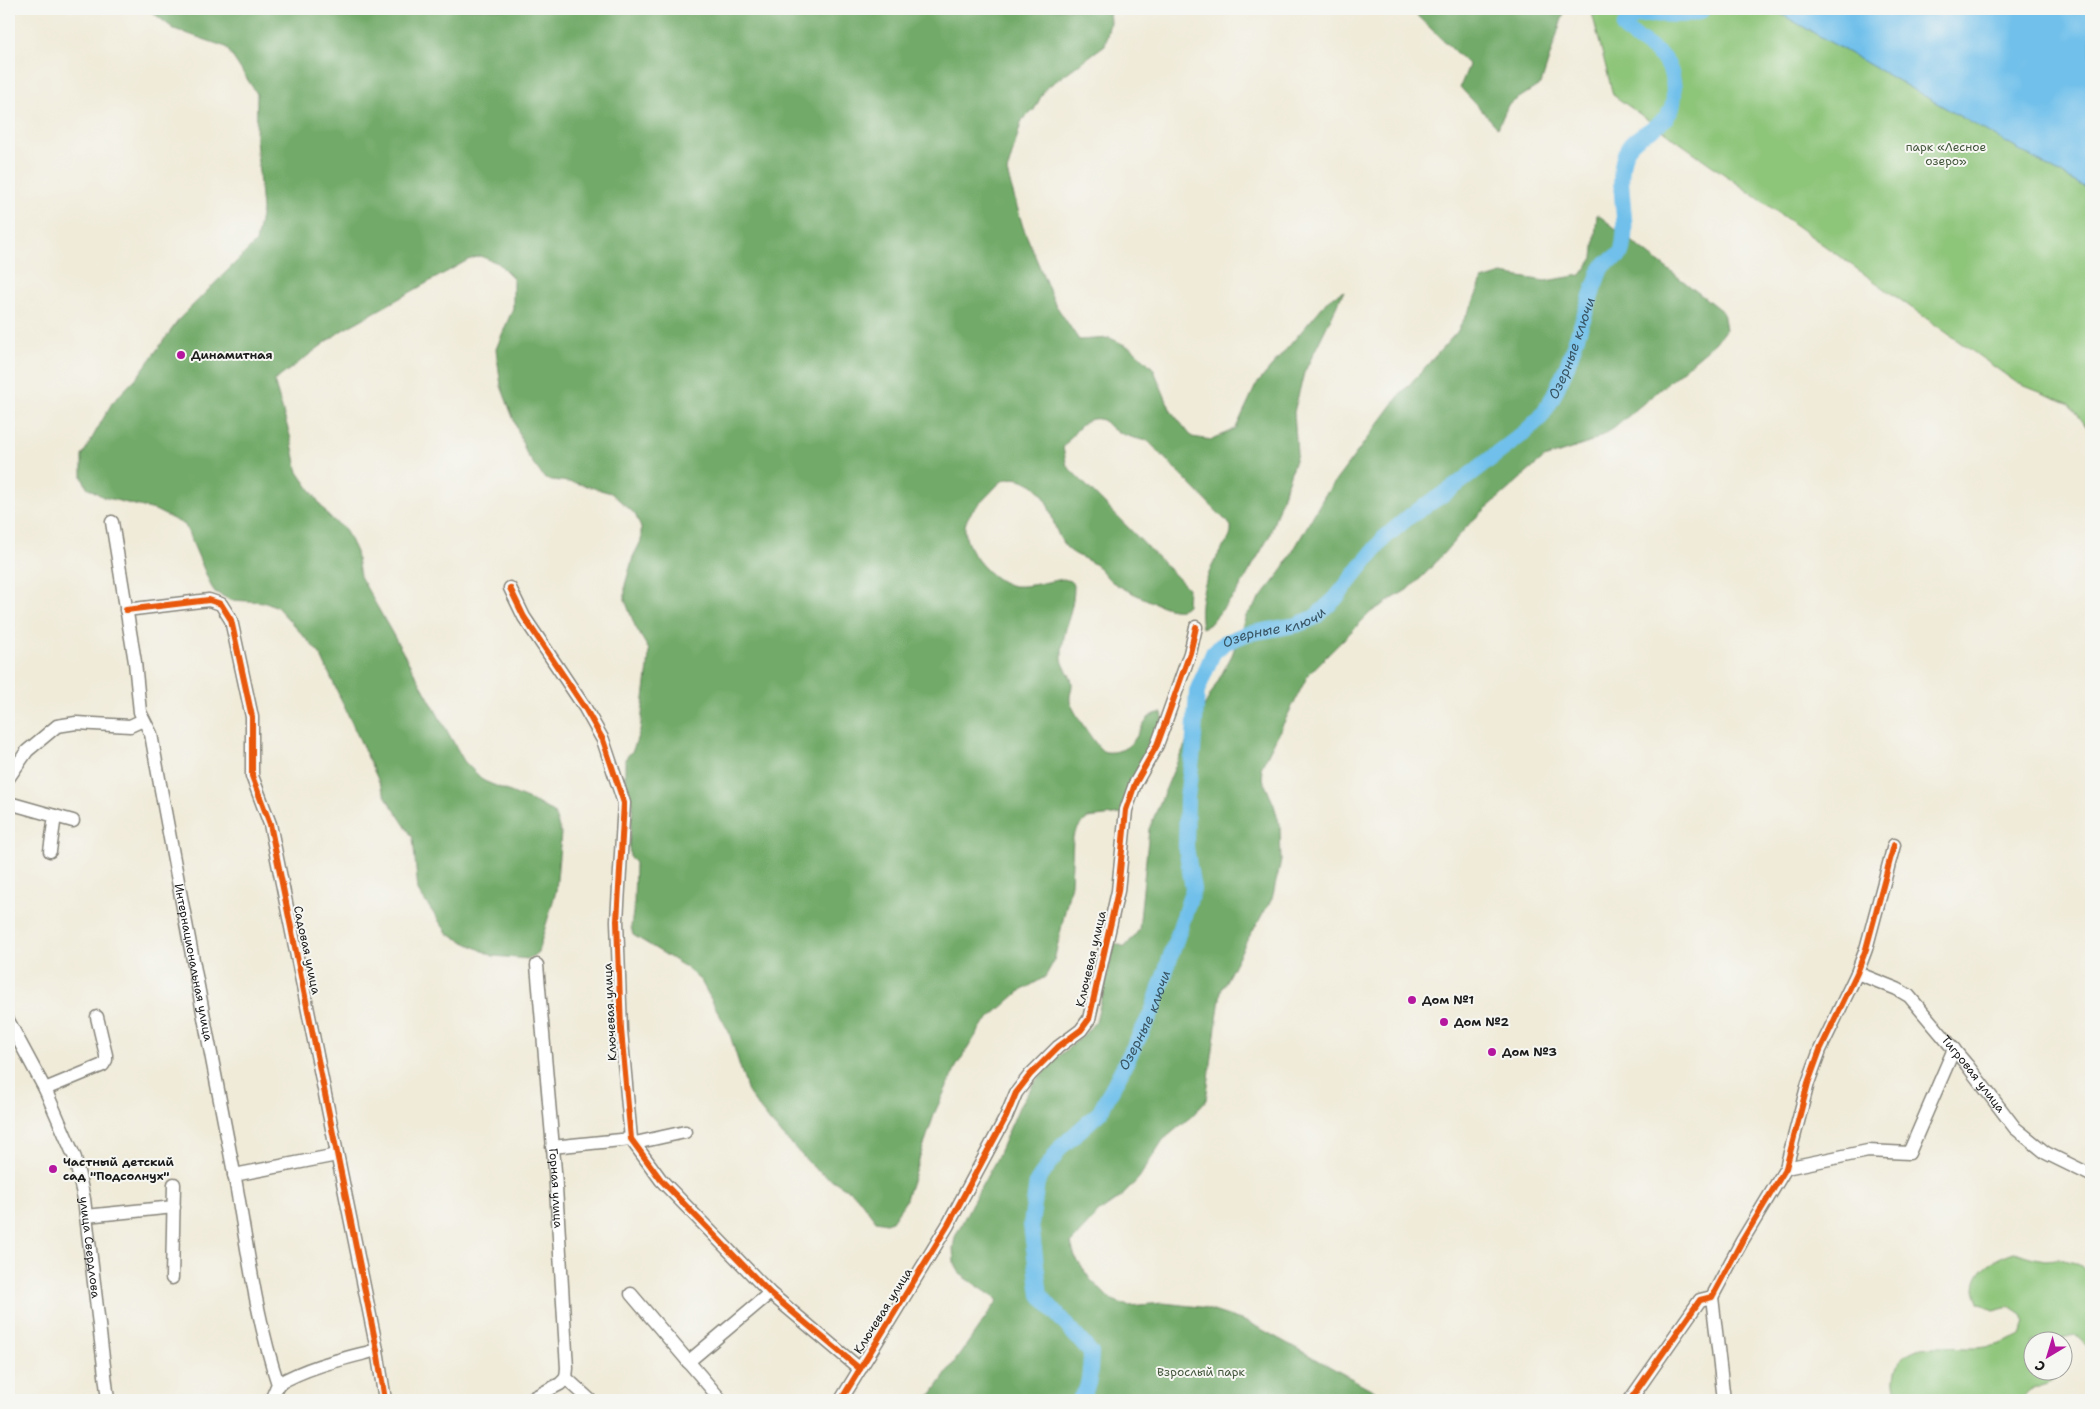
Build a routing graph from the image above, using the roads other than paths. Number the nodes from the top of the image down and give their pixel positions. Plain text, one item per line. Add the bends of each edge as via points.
1 (112, 522) dead end
2 (510, 588) dead end
3 (126, 610) junction
4 (1196, 627) dead end
5 (143, 720) junction
6 (9, 776) edge
7 (9, 803) edge
8 (55, 816) junction
9 (73, 821) dead end
10 (1894, 846) dead end
11 (50, 851) dead end
12 (537, 965) dead end
13 (1857, 972) junction
14 (97, 1017) dead end
15 (9, 1022) edge
16 (1954, 1049) junction
17 (45, 1089) junction
18 (685, 1132) dead end
19 (633, 1141) junction
20 (552, 1147) junction
21 (337, 1155) junction
22 (1786, 1168) junction
23 (234, 1175) junction
24 (2091, 1175) edge
25 (174, 1184) dead end
26 (174, 1207) junction
27 (86, 1216) junction
28 (172, 1278) dead end
29 (770, 1293) junction
30 (631, 1294) dead end
31 (1712, 1297) junction
32 (377, 1350) junction
33 (688, 1362) junction
34 (860, 1369) junction
35 (566, 1378) junction
36 (278, 1384) junction
37 (108, 1400) edge
38 (271, 1400) edge
39 (385, 1400) edge
40 (529, 1400) edge
41 (590, 1400) edge
42 (720, 1400) edge
43 (841, 1400) edge
44 (1630, 1400) edge
45 (1724, 1400) edge

1 - 3 street, Интернациональная улица
2 - 19 street, Ключевая улица via 524,617 603,740 624,803 617,921 621,1030
3 - 5 street, Интернациональная улица
3 - 21 street, Садовая улица via 214,601 221,604 231,620 252,717 252,776 270,824
4 - 34 street, Ключевая улица via 1157,745 1135,784 1126,810 1118,891 1089,1019 1030,1075 1016,1093 948,1225
5 - 6 street via 130,726 76,723 57,726 27,751
5 - 23 street, Интернациональная улица via 151,734
7 - 8 street
8 - 9 street
8 - 11 street
10 - 13 street
12 - 20 street, Горная улица
13 - 16 street, Тигровая улица via 1909,996
13 - 22 street via 1820,1050
14 - 17 street via 106,1055 103,1065
15 - 17 street, улица Свердлова
16 - 22 street via 1909,1153 1868,1151
16 - 24 street, Тигровая улица via 2015,1128 2046,1153
17 - 27 street, улица Свердлова via 75,1158
18 - 19 street
19 - 20 street
19 - 29 street, Ключевая улица via 661,1180
20 - 35 street, Горная улица via 566,1322
21 - 23 street
21 - 32 street, Садовая улица
22 - 31 street
23 - 36 street, Интернациональная улица via 260,1320
25 - 26 street
26 - 27 street
26 - 28 street
27 - 37 street, улица Свердлова
29 - 33 street
29 - 34 street, Ключевая улица
30 - 33 street
31 - 44 street via 1700,1300
31 - 45 street
32 - 36 street via 311,1368
32 - 39 street, Садовая улица
33 - 42 street
34 - 43 street, Ключевая улица
35 - 40 street
35 - 41 street
36 - 38 street

